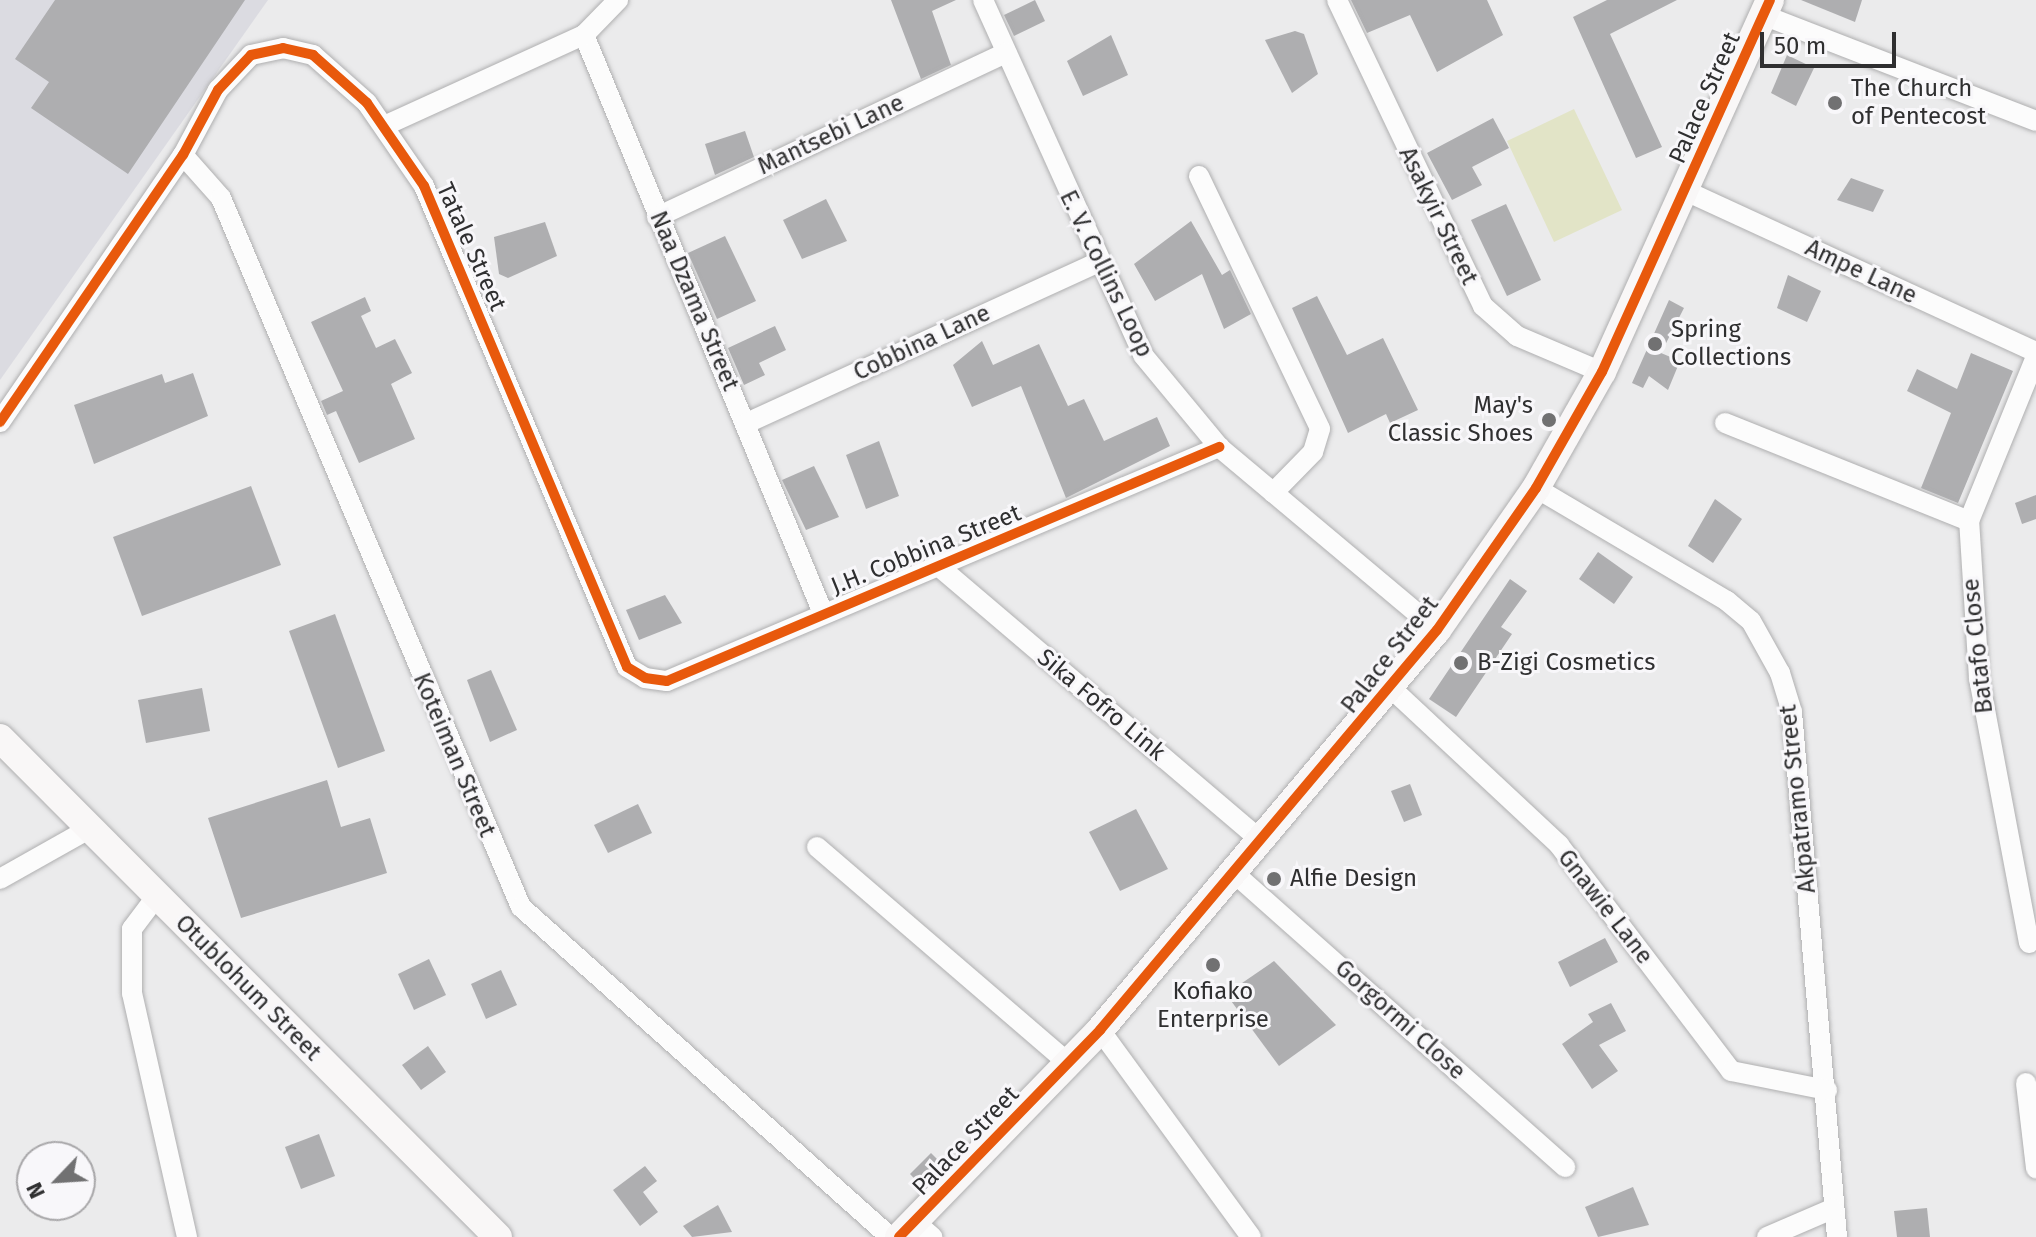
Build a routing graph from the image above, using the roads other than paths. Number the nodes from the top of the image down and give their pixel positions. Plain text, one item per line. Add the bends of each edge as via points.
1 (618, 0) edge
2 (983, 0) edge
3 (1337, 0) edge
4 (1766, 8) edge
5 (584, 35) junction
6 (1006, 53) junction
7 (2036, 121) edge
8 (384, 126) junction
9 (183, 155) junction
10 (1199, 176) dead end
11 (1686, 191) junction
12 (657, 217) junction
13 (1097, 263) junction
14 (2036, 354) edge
15 (1602, 372) junction
16 (0, 422) edge
17 (747, 423) junction
18 (1725, 423) dead end
19 (1219, 447) junction
20 (1536, 488) junction
21 (1273, 493) junction
22 (1969, 521) junction
23 (942, 569) junction
24 (823, 613) junction
25 (1437, 630) junction
26 (645, 678) joint
27 (1392, 689) junction
28 (0, 738) edge
29 (87, 830) junction
30 (1260, 840) junction
31 (817, 847) dead end
32 (1234, 873) junction
33 (0, 879) edge
34 (156, 897) junction
35 (2029, 943) dead end
36 (1100, 1030) junction
37 (1069, 1064) junction
38 (2026, 1083) dead end
39 (1827, 1090) junction
40 (1565, 1167) dead end
41 (2036, 1168) edge
42 (1832, 1209) junction
43 (915, 1232) edge
44 (187, 1237) edge
45 (498, 1237) edge
46 (890, 1237) edge
47 (1251, 1237) edge
48 (1767, 1237) edge
49 (1837, 1237) edge

1 - 5 street
2 - 6 street, E. V. Collins Loop
3 - 15 street, Asakyir Street via 1483,306 1517,336
4 - 7 street
4 - 11 street, Palace Street
5 - 8 street
5 - 12 street, Naa Dzama Street
6 - 12 street, Mantsebi Lane
6 - 13 street, E. V. Collins Loop
8 - 9 street, Tatale Street via 313,55 283,48 243,64 218,90
8 - 26 street, Tatale Street via 447,230 627,667
9 - 16 street, Tatale Street
9 - 46 street, Koteiman Street via 221,198 521,907
10 - 21 street via 1320,429 1313,452
11 - 14 street, Ampe Lane
11 - 15 street, Palace Street
12 - 17 street, Naa Dzama Street
13 - 17 street, Cobbina Lane
13 - 19 street, E. V. Collins Loop via 1143,355
14 - 22 street, Batafo Close
15 - 20 street, Palace Street
17 - 24 street, Naa Dzama Street
18 - 22 street
19 - 21 street, E. V. Collins Loop
19 - 23 street, J.H. Cobbina Street
20 - 25 street, Palace Street
20 - 39 street, Akpatramo Street via 1727,601 1766,643 1792,712
21 - 25 street, E. V. Collins Loop
22 - 35 street, Batafo Close via 1982,694
23 - 24 street, J.H. Cobbina Street
23 - 30 street, Sika Fofro Link
24 - 26 street, J.H. Cobbina Street via 667,681
25 - 27 street, Palace Street
27 - 30 street, Palace Street
27 - 39 street, Gnawie Lane via 1559,845 1731,1071
28 - 29 street, Otublohum Street
29 - 33 street
29 - 34 street, Otublohum Street
30 - 32 street, Palace Street
31 - 37 street
32 - 36 street, Palace Street
32 - 40 street, Gorgormi Close
34 - 44 street via 132,929 132,993
34 - 45 street, Otublohum Street
36 - 37 street, Palace Street
36 - 47 street
37 - 43 street, Palace Street
38 - 41 street
39 - 42 street, Akpatramo Street
42 - 48 street
42 - 49 street, Akpatramo Street

